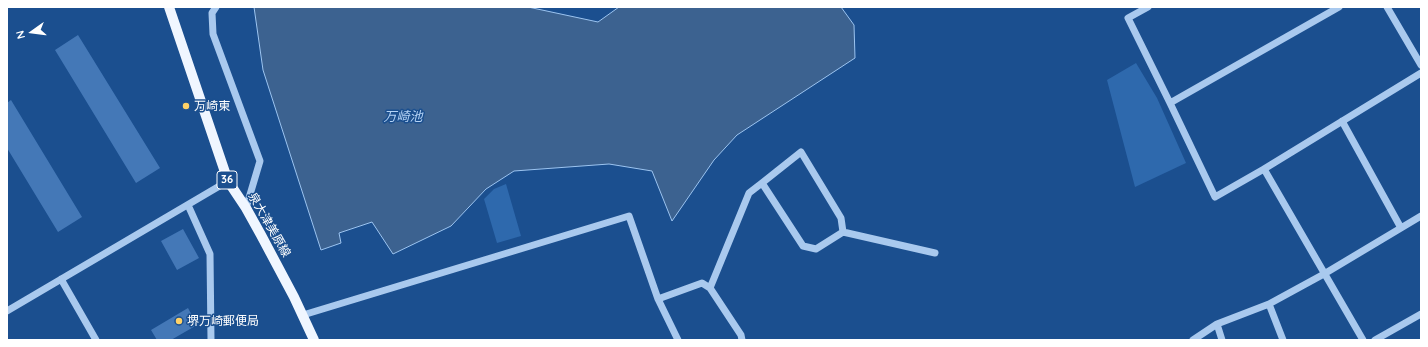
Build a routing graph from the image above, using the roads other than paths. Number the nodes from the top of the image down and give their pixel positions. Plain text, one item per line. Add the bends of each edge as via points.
1 (168, 7) edge
2 (216, 7) edge
3 (1148, 7) edge
4 (1338, 7) edge
5 (1387, 7) edge
6 (1421, 65) edge
7 (1421, 73) edge
8 (1170, 103) junction
9 (1342, 121) junction
10 (1264, 169) junction
11 (228, 181) junction
12 (762, 182) junction
13 (188, 205) junction
14 (246, 208) junction
15 (1421, 216) edge
16 (1401, 228) junction
17 (843, 232) junction
18 (935, 253) dead end
19 (1324, 274) junction
20 (61, 280) junction
21 (710, 288) junction
22 (658, 299) junction
23 (1269, 304) junction
24 (7, 311) edge
25 (1421, 314) edge
26 (303, 315) junction
27 (1217, 324) junction
28 (96, 340) edge
29 (211, 340) edge
30 (314, 340) edge
31 (678, 340) edge
32 (742, 340) edge
33 (1193, 340) edge
34 (1222, 340) edge
35 (1283, 340) edge
36 (1363, 340) edge
37 (1375, 340) edge

1 - 11 main road, 泉大津美原線 / 36
2 - 14 street via 212,13 213,34 260,161
3 - 8 street via 1128,18
4 - 8 street
5 - 6 street
7 - 9 street
8 - 10 street via 1215,197
9 - 10 street
9 - 16 street
10 - 19 street
11 - 13 street
11 - 14 main road, 泉大津美原線 / 36
12 - 17 street via 803,246 816,249
12 - 17 street via 801,152 841,218
12 - 21 street via 750,193
13 - 20 street
13 - 29 street via 210,254
14 - 26 main road, 泉大津美原線 / 36
15 - 16 street
16 - 19 street
17 - 18 street
19 - 23 street
19 - 36 street
20 - 24 street
20 - 28 street
21 - 22 street via 702,283
21 - 32 street via 742,335
22 - 26 street via 629,216
22 - 31 street
23 - 27 street
23 - 35 street
25 - 37 street
26 - 30 main road, 泉大津美原線 / 36
27 - 33 street
27 - 34 street

